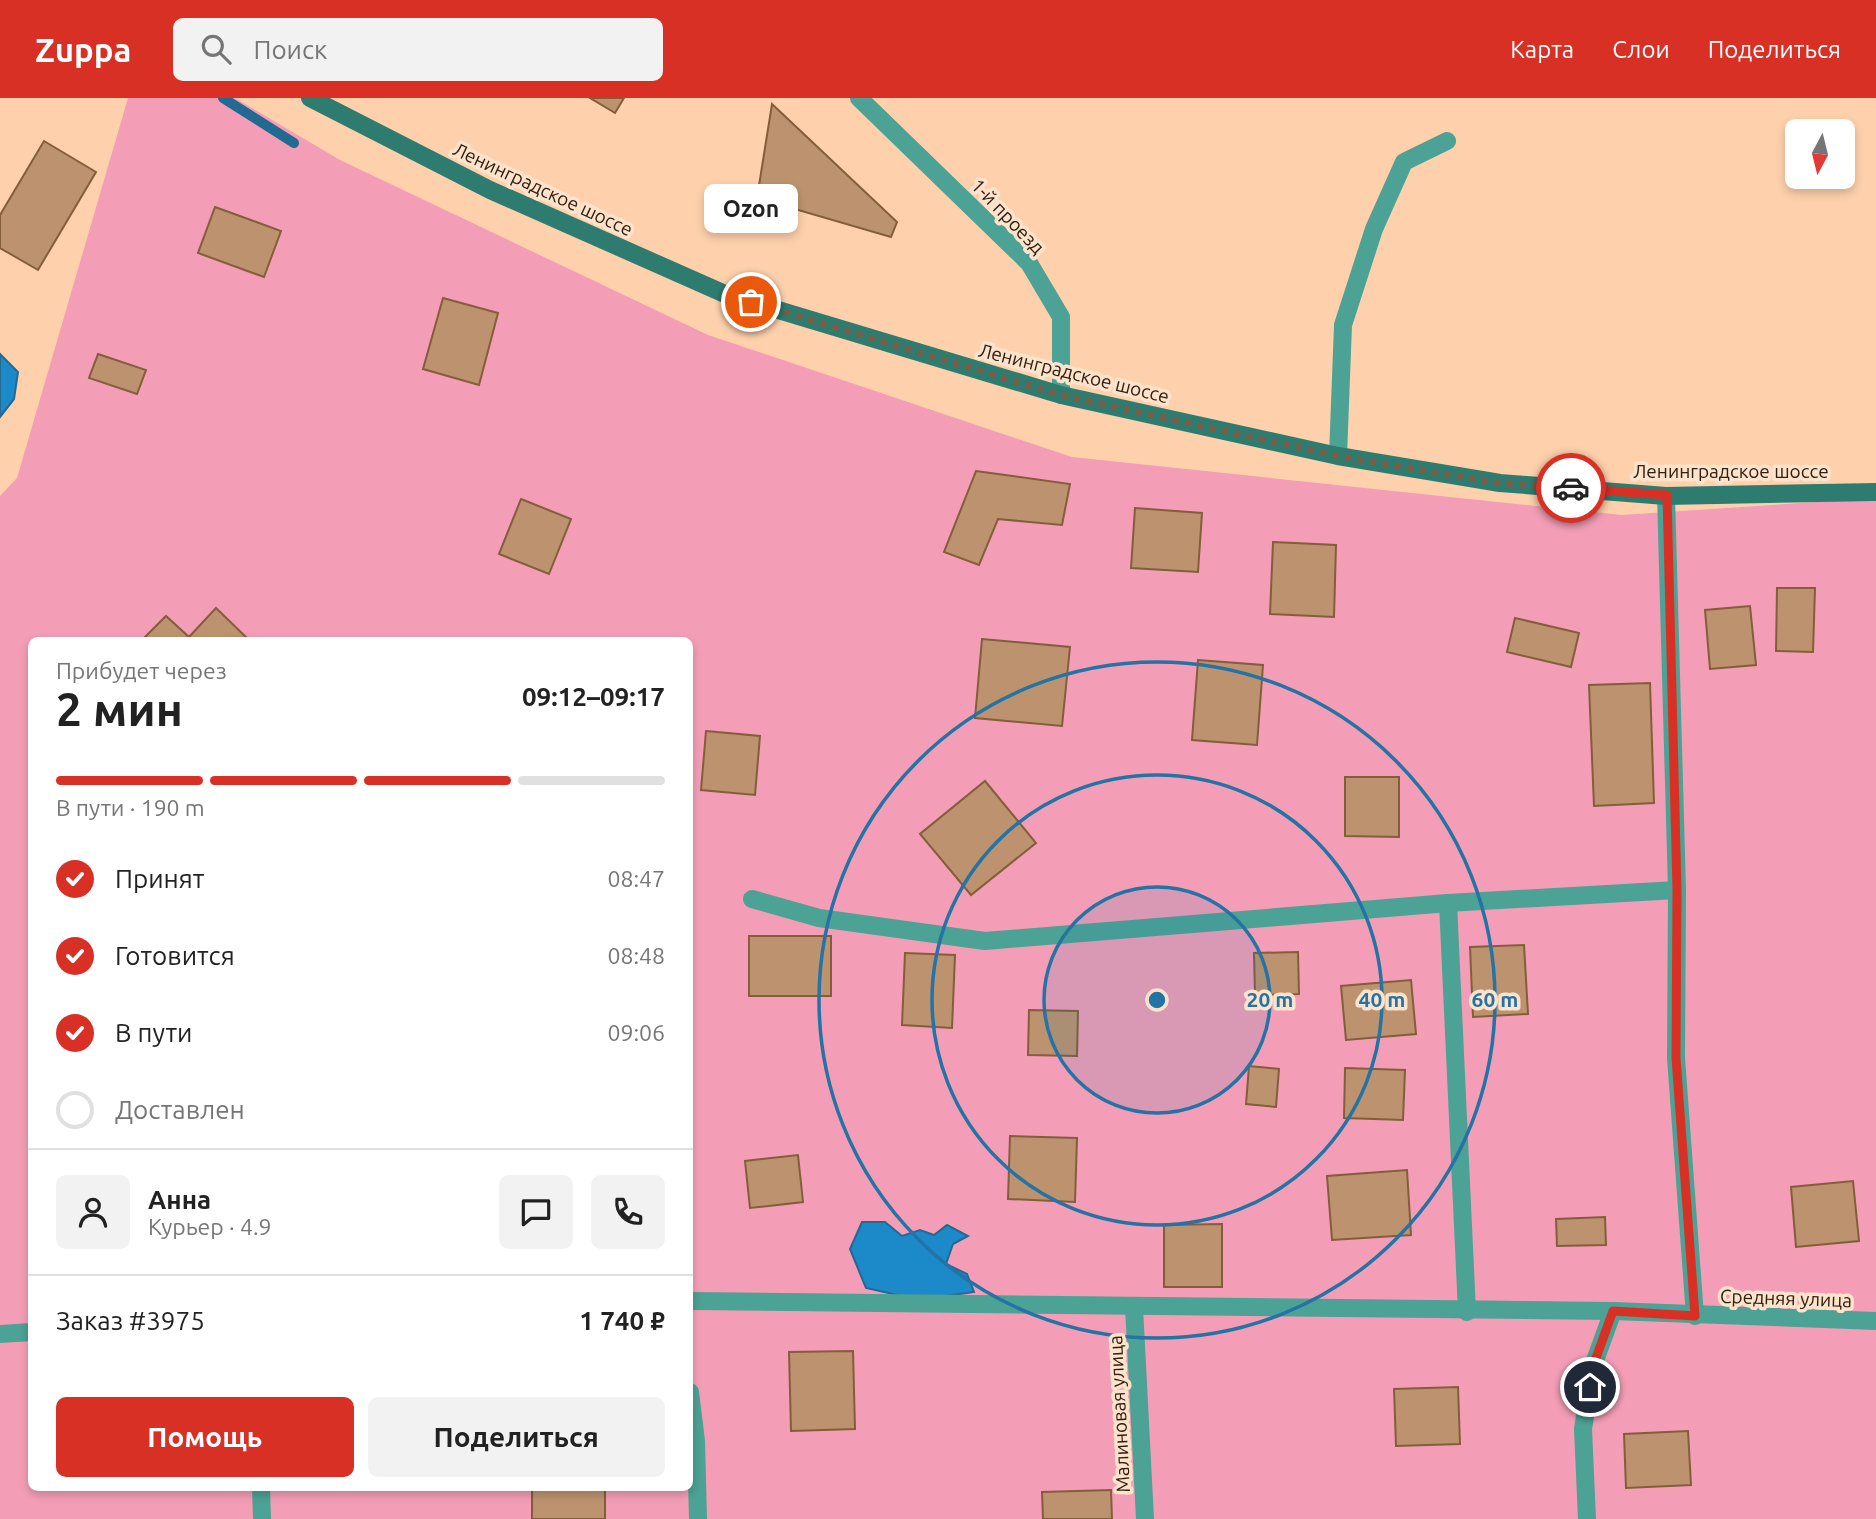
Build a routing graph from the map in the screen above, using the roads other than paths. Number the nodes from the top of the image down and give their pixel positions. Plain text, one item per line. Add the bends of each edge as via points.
1 (310, 98) edge
2 (859, 98) edge
3 (1447, 141) dead end
4 (1061, 395) junction
5 (1338, 456) junction
6 (1875, 490) edge
7 (1667, 495) junction
8 (1677, 890) junction
9 (752, 899) dead end
10 (1448, 903) junction
11 (693, 1301) edge
12 (1134, 1307) junction
13 (1613, 1311) junction
14 (1467, 1312) junction
15 (1695, 1316) junction
16 (1876, 1321) edge
17 (28, 1332) edge
18 (0, 1334) edge
19 (693, 1416) edge
20 (261, 1491) edge
21 (262, 1519) edge
22 (698, 1519) edge
23 (1145, 1519) edge
24 (1587, 1519) edge

1 - 4 main road, Ленинградское шоссе via 490,190 725,294
2 - 4 street, 1-й проезд via 1029,263 1060,317
3 - 5 street via 1404,162 1374,229 1343,326
4 - 5 main road, Ленинградское шоссе
5 - 7 main road, Ленинградское шоссе via 1500,483
6 - 7 main road, Ленинградское шоссе
7 - 8 street
8 - 10 street
8 - 15 street via 1676,1058
9 - 10 street via 819,918 985,941
10 - 14 street
11 - 12 street, Средняя улица
12 - 14 street, Средняя улица
12 - 23 street, Малиновая улица
13 - 14 street, Средняя улица
13 - 15 street, Средняя улица
13 - 24 street via 1593,1366 1583,1429
15 - 16 street, Средняя улица
17 - 18 street
19 - 22 street
20 - 21 street

